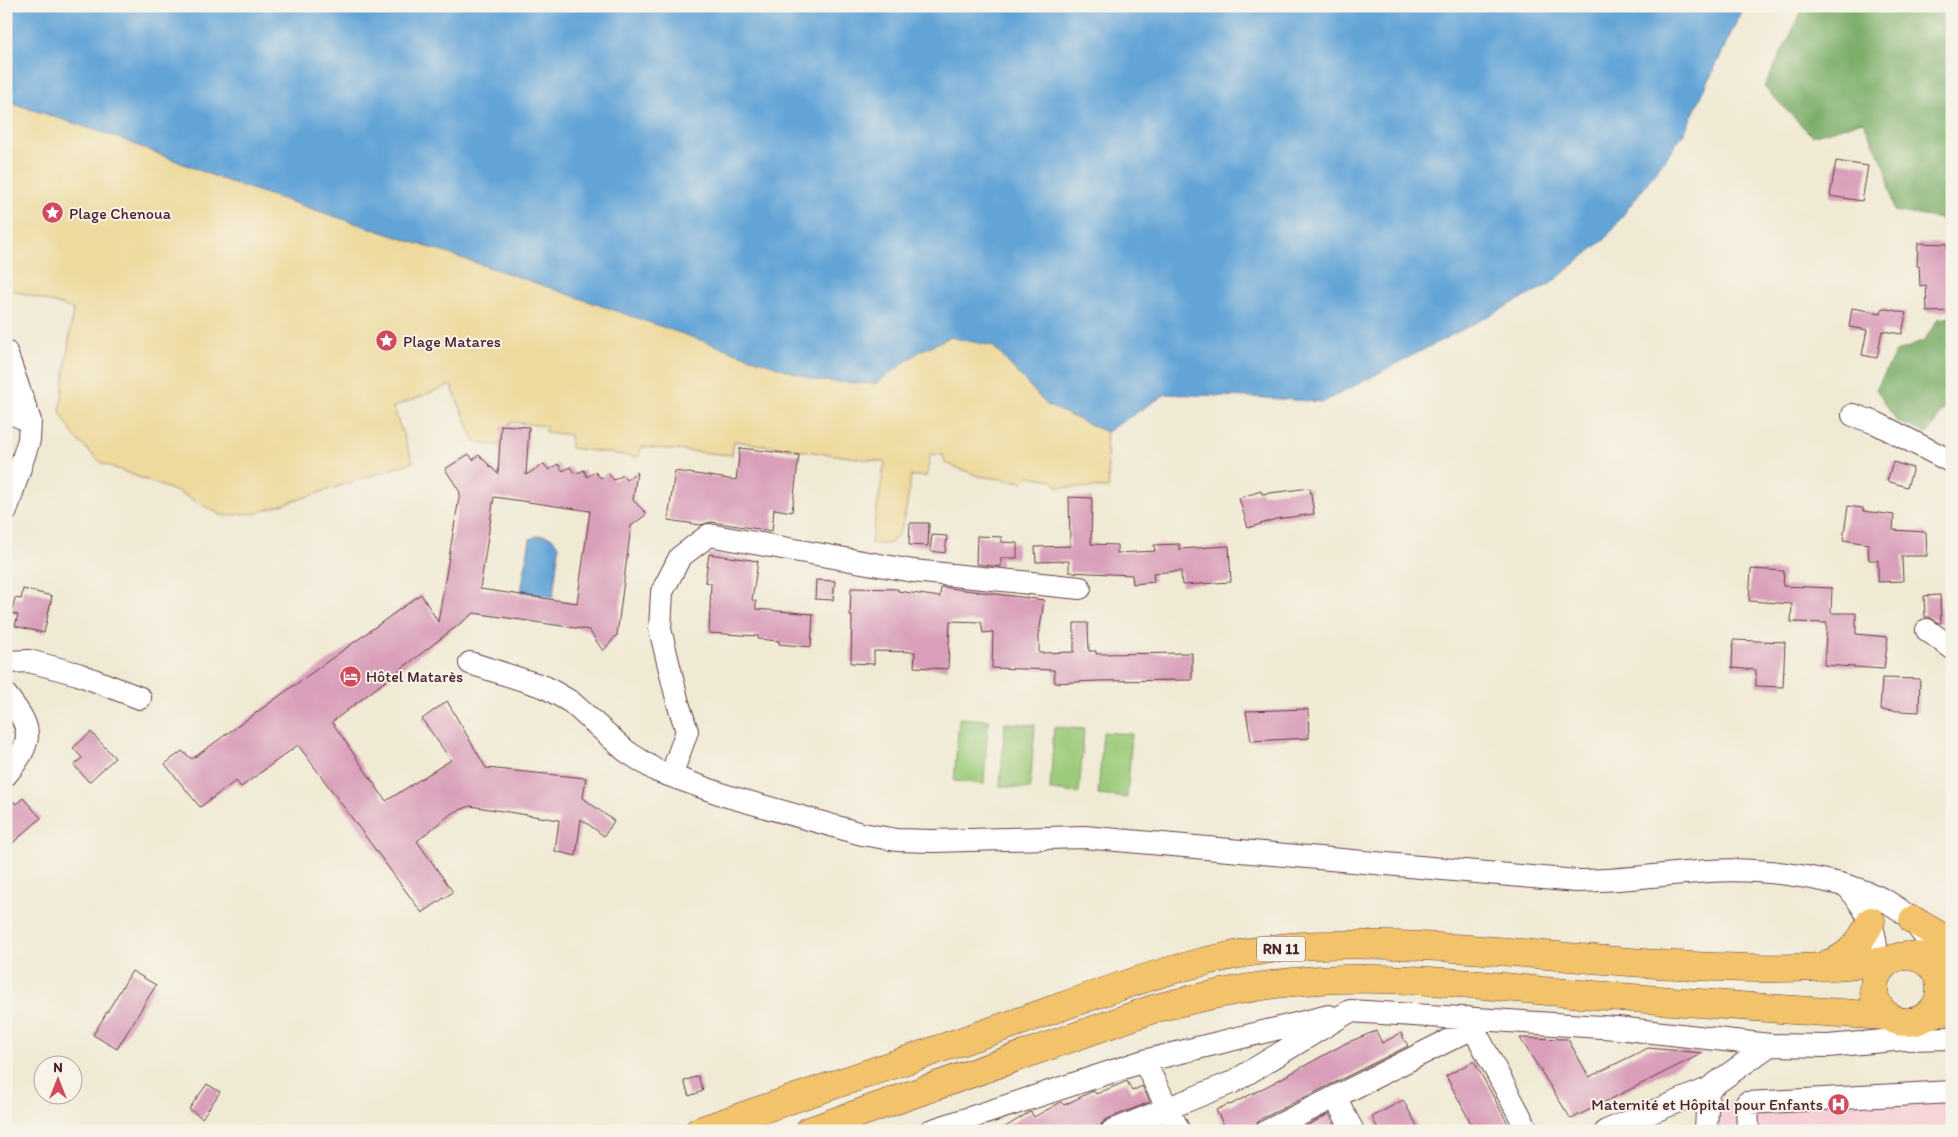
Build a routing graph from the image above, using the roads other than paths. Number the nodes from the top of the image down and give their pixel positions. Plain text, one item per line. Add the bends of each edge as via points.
1 (6, 352) edge
2 (6, 411) edge
3 (1852, 415) dead end
4 (30, 421) junction
5 (1952, 462) edge
6 (8, 499) edge
7 (1080, 588) dead end
8 (1927, 630) dead end
9 (1952, 648) edge
10 (6, 662) edge
11 (470, 663) dead end
12 (6, 695) edge
13 (140, 698) dead end
14 (6, 775) edge
15 (671, 776) junction
16 (1847, 886) junction
17 (1913, 920) joint
18 (1871, 921) junction
19 (1915, 960) edge
20 (1818, 967) junction
21 (1350, 1011) junction
22 (1916, 1020) edge
23 (1471, 1023) junction
24 (1952, 1038) edge
25 (1770, 1045) junction
26 (1144, 1061) junction
27 (1708, 1089) junction
28 (1952, 1092) edge
29 (1335, 1097) junction
30 (1952, 1103) edge
31 (1169, 1109) junction
32 (699, 1131) edge
33 (809, 1131) edge
34 (930, 1131) edge
35 (1112, 1131) edge
36 (1179, 1131) edge
37 (1267, 1131) edge
38 (1353, 1131) edge
39 (1528, 1131) edge
40 (1606, 1131) edge
41 (1706, 1131) edge
42 (1748, 1131) edge
43 (1760, 1131) edge

1 - 4 street
2 - 4 street
3 - 5 street via 1876,423
4 - 6 street via 29,440
7 - 15 street via 913,571 710,536 680,557 662,592 660,629 687,730
8 - 9 street
10 - 13 street via 29,660 78,674
11 - 15 street via 545,688 571,702 626,752
12 - 14 street via 25,722 28,737
15 - 16 street via 815,822 897,840 1084,837 1550,880 1601,881 1745,871 1777,872
16 - 17 street via 1876,895
16 - 18 street
17 - 19 main road
18 - 19 street via 1877,948
18 - 20 main road via 1850,951 1832,963
19 - 20 main road, RN 11
19 - 22 main road via 1940,984 1938,1001
19 - 22 main road via 1873,987 1879,1008
20 - 32 main road, RN 11 via 1706,967 1428,946 1298,946 1162,973
21 - 23 street
21 - 26 street
21 - 31 street via 1234,1082
22 - 24 street
22 - 25 street via 1828,1046
22 - 33 main road, RN 11 via 1409,981 1320,980 1260,986 1153,1009
23 - 25 street via 1617,1028
23 - 29 street
23 - 39 street
25 - 27 street
26 - 31 street
26 - 34 street
27 - 40 street
27 - 41 street
28 - 42 street via 1747,1103
29 - 37 street
29 - 38 street
30 - 43 street via 1759,1113
31 - 35 street
31 - 36 street

